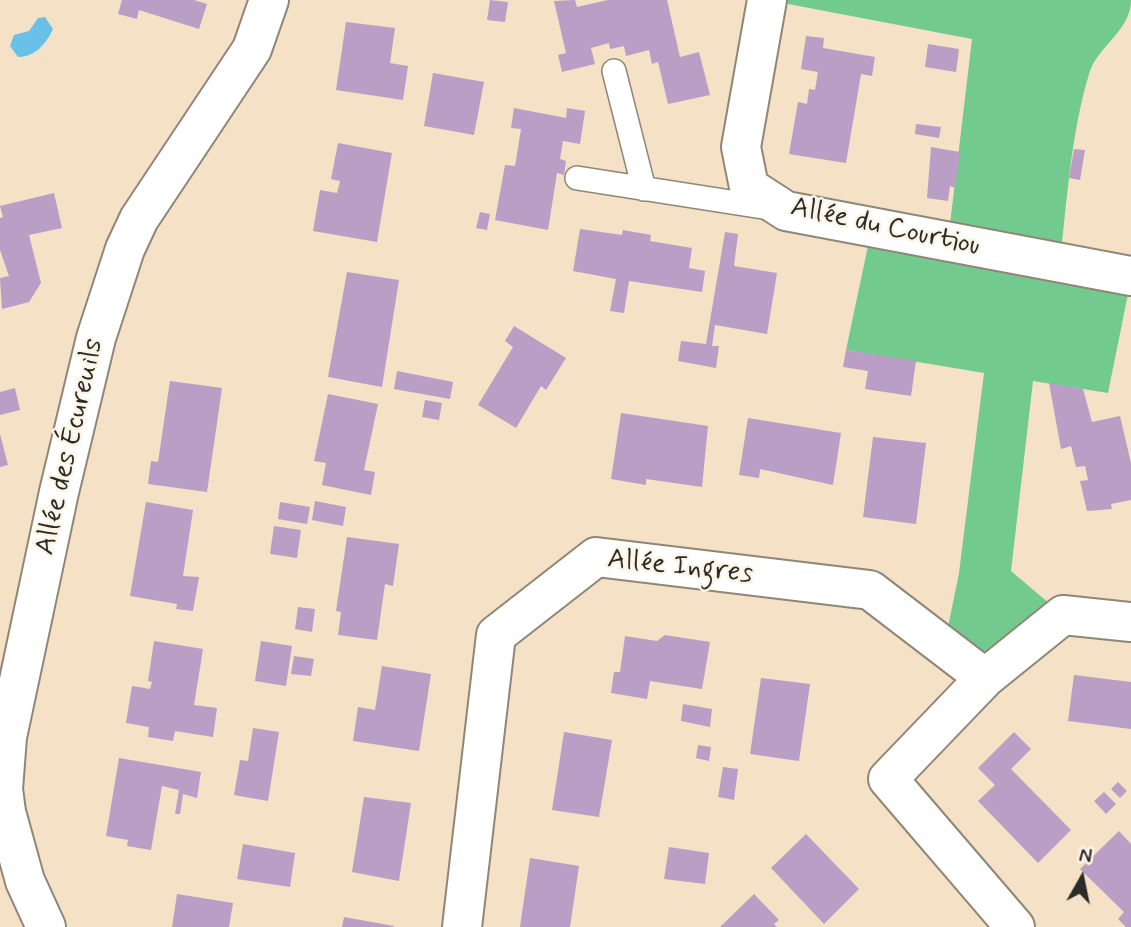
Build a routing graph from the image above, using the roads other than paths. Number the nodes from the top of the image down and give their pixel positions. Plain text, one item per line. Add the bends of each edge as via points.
1 (269, 0) edge
2 (767, 0) edge
3 (614, 71) dead end
4 (576, 178) dead end
5 (644, 188) junction
6 (786, 211) junction
7 (1131, 276) edge
8 (1131, 622) edge
9 (13, 653) edge
10 (985, 678) junction
11 (46, 927) edge
12 (462, 927) edge
13 (1014, 927) edge

1 - 9 street, Allée des Écureuils via 252,49 139,219 125,249 96,338
2 - 6 street, Allée du Courtiou via 741,147 749,187
3 - 5 lane
4 - 5 lane
5 - 6 lane
6 - 7 street, Allée du Courtiou
8 - 10 street via 1063,615
9 - 11 street, Allée des Écureuils via 3,789 16,850
10 - 12 street, Allée Ingres via 870,590 596,557 496,635
10 - 13 street via 888,779

